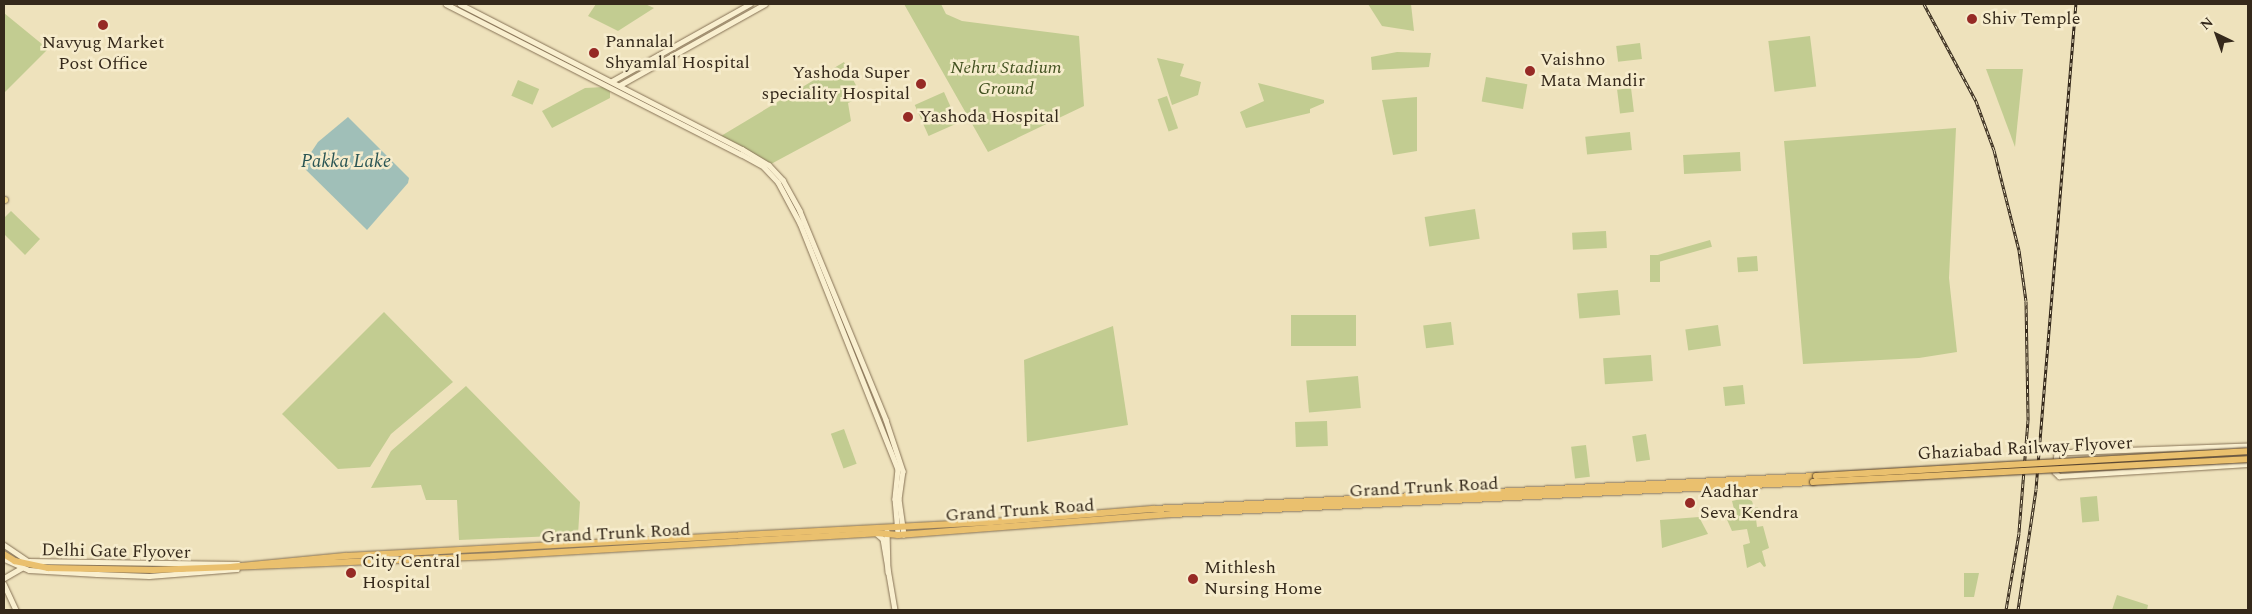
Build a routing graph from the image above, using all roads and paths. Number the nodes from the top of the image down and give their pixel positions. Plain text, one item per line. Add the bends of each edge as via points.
1 (446, 4) edge
2 (460, 4) edge
3 (750, 4) edge
4 (765, 4) edge
5 (613, 80) junction
6 (606, 83) junction
7 (621, 84) junction
8 (615, 88) junction
9 (2248, 450) edge
10 (2248, 461) edge
11 (1815, 479) junction
12 (1804, 480) junction
13 (900, 527) junction
14 (887, 530) junction
15 (874, 533) junction
16 (901, 535) junction
17 (568, 544) junction
18 (4, 546) edge
19 (569, 551) junction
20 (4, 554) edge
21 (4, 559) edge
22 (14, 566) junction
23 (236, 567) junction
24 (21, 568) junction
25 (888, 572) junction
26 (5, 577) edge
27 (4, 584) edge
28 (16, 610) edge
29 (894, 610) edge

1 - 6 street
2 - 5 street
3 - 5 street
4 - 7 street
5 - 6 street
5 - 7 street
6 - 8 street
7 - 8 street
7 - 13 street via 753,155 772,168 786,185 886,420 903,471
8 - 13 street via 764,167 782,187 842,326 898,469 895,499
9 - 10 street via 2057,453 2055,472 2059,476
9 - 11 highway, Ghaziabad Railway Flyover, bridge
10 - 11 highway, Ghaziabad Railway Flyover, bridge
11 - 12 highway, Ghaziabad Railway Flyover
12 - 13 highway, Grand Trunk Road via 1154,509
12 - 16 highway, Grand Trunk Road via 1172,514
13 - 14 highway, Grand Trunk Road
13 - 16 street
14 - 15 highway, Grand Trunk Road
14 - 16 highway, Grand Trunk Road
14 - 17 highway, Grand Trunk Road
14 - 25 street
15 - 19 highway, Grand Trunk Road
15 - 25 street via 883,538
17 - 19 highway
17 - 23 highway, Grand Trunk Road
18 - 23 main road via 18,557 33,562
19 - 23 highway, Grand Trunk Road
20 - 23 highway, Delhi Gate Flyover via 15,561 48,568 153,570
21 - 22 main road
22 - 24 main road
22 - 26 street
23 - 24 main road via 149,576
24 - 26 street
25 - 29 street
27 - 28 street

